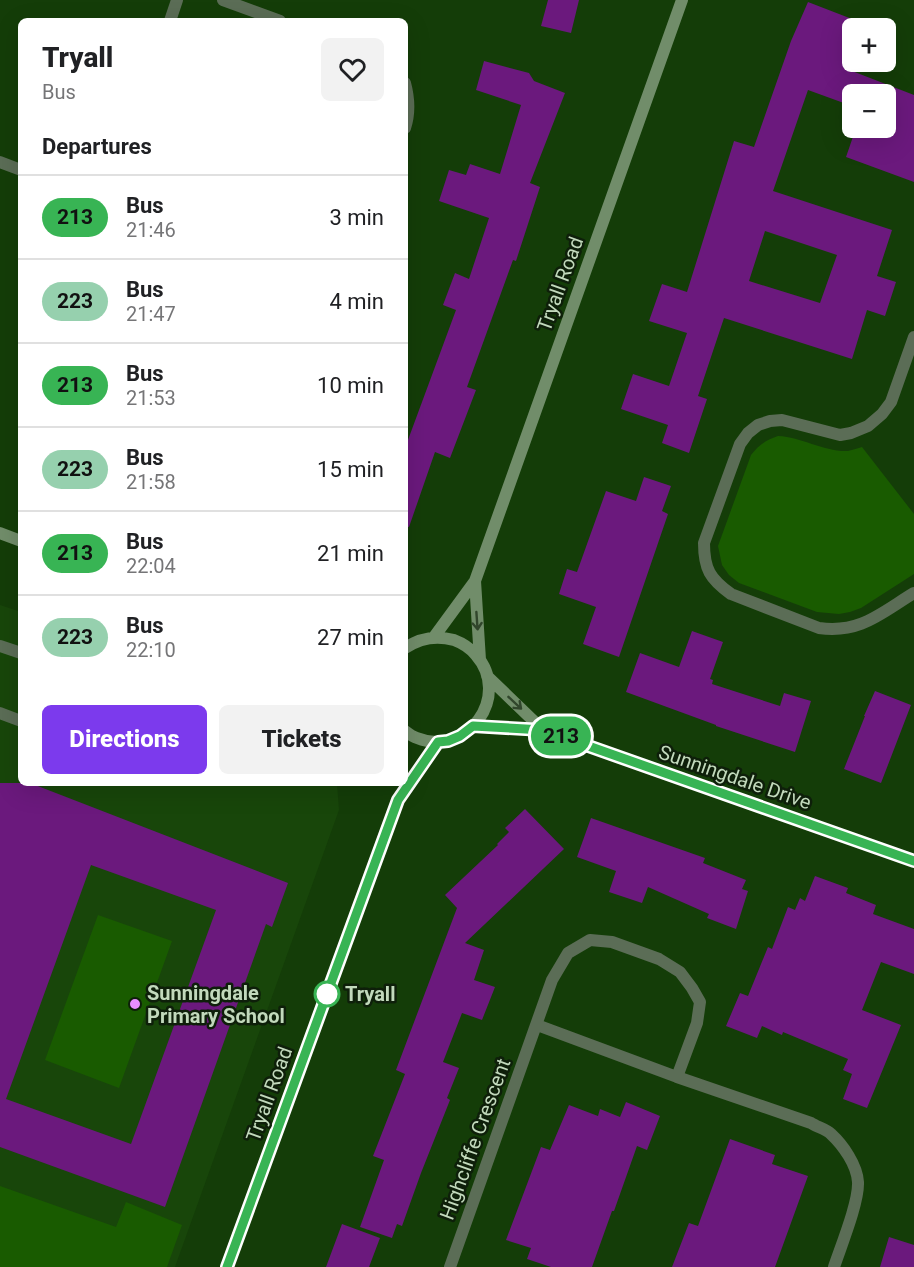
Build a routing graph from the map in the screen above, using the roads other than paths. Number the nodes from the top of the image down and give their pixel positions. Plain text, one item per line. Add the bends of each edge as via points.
1 (177, 0) edge
2 (223, 0) edge
3 (682, 0) edge
4 (171, 18) edge
5 (272, 18) edge
6 (408, 93) edge
7 (408, 120) edge
8 (0, 162) edge
9 (18, 169) edge
10 (914, 337) edge
11 (0, 533) edge
12 (18, 540) edge
13 (475, 581) junction
14 (914, 593) edge
15 (434, 637) junction
16 (0, 646) edge
17 (408, 646) edge
18 (18, 652) edge
19 (480, 660) junction
20 (487, 676) junction
21 (0, 713) edge
22 (18, 720) edge
23 (473, 726) junction
24 (543, 730) junction
25 (408, 734) edge
26 (438, 742) junction
27 (398, 786) edge
28 (408, 786) edge
29 (408, 786) edge
30 (398, 800) junction
31 (914, 861) edge
32 (537, 1025) junction
33 (676, 1077) junction
34 (227, 1267) edge
35 (450, 1267) edge
36 (834, 1267) edge

1 - 4 street
2 - 5 street
3 - 13 street, Tryall Road
6 - 7 street
8 - 9 street
10 - 14 street via 891,402 868,426 840,435 782,420 770,421 748,434 740,444 704,543 704,558 718,585 731,594 819,628 833,630 862,624
11 - 12 street
13 - 15 street, Tryall Road
13 -> 19 street, Tryall Road
15 - 17 street
15 - 19 street via 458,642
16 - 18 street
19 - 20 street
20 - 23 street via 487,703
20 -> 24 street, Sunningdale Drive
21 - 22 street
23 - 24 street, Sunningdale Drive
23 - 26 street via 460,736
24 - 31 street, Sunningdale Drive
25 - 26 street
26 - 28 street, Tryall Road
27 - 30 street, Tryall Road
29 - 30 street, Tryall Road
30 - 34 street, Tryall Road
32 - 33 street
32 - 33 street, Highcliffe Crescent via 552,980 568,953 590,940 612,942 659,959 680,972 700,1002 697,1023
32 - 35 street, Highcliffe Crescent
33 - 36 street via 811,1123 830,1133 847,1153 858,1182

